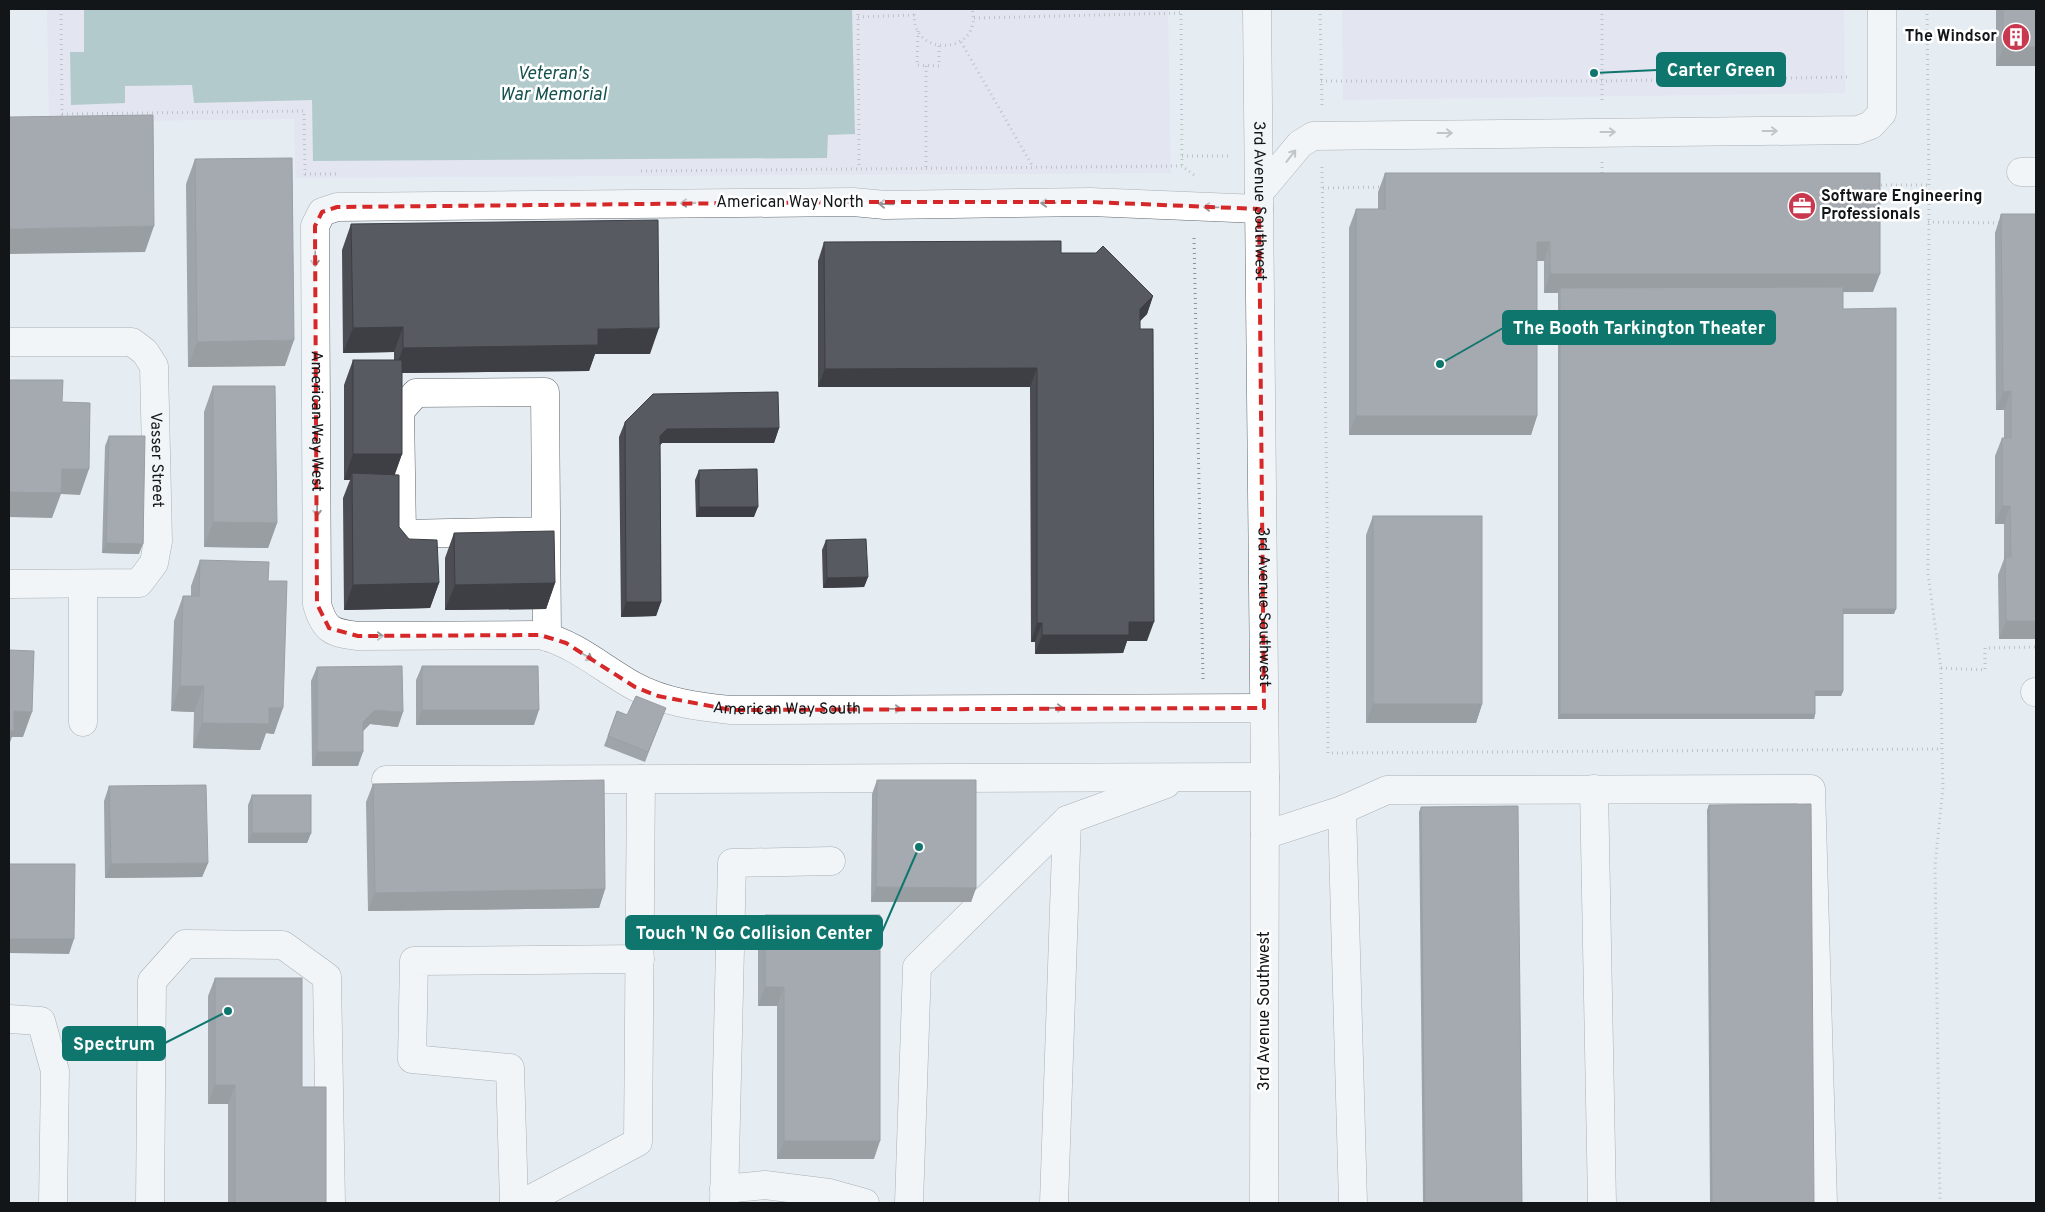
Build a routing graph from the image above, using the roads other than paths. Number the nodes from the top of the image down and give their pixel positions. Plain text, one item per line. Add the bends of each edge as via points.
1 (1257, 9) edge
2 (1882, 9) edge
3 (1259, 201) junction
4 (322, 212) joint
5 (9, 342) edge
6 (546, 531) junction
7 (9, 584) edge
8 (84, 584) junction
9 (328, 628) joint
10 (547, 637) junction
11 (1264, 708) junction
12 (83, 722) dead end
13 (1186, 777) junction
14 (1265, 777) junction
15 (641, 779) junction
16 (386, 780) dead end
17 (1594, 789) junction
18 (1342, 810) junction
19 (1067, 820) junction
20 (1265, 835) junction
21 (832, 861) dead end
22 (640, 958) junction
23 (9, 1019) edge
24 (724, 1196) edge
25 (53, 1203) edge
26 (150, 1203) edge
27 (331, 1203) edge
28 (514, 1203) edge
29 (523, 1203) edge
30 (865, 1203) edge
31 (909, 1203) edge
32 (1054, 1203) edge
33 (1264, 1203) edge
34 (1353, 1203) edge
35 (1602, 1203) edge
36 (1823, 1203) edge

1 - 3 street, 3rd Avenue Southwest
3 -> 2 street via 1300,144 1313,136 1858,130 1871,124 1882,113
3 -> 4 street, American Way North via 1198,207 1090,202 886,205 843,202 337,207
3 - 11 street, 3rd Avenue Southwest
4 -> 9 street, American Way West via 315,226 317,604
5 - 8 street, Vasser Street via 132,342 146,352 154,366 158,541 154,563 139,584
6 - 6 street via 545,392 416,393 400,411 402,534
6 - 10 street
7 - 8 street
8 - 12 street
9 -> 10 street, American Way South via 358,636
10 -> 11 street, American Way South via 566,643 635,687 702,707 731,710
11 - 14 street, 3rd Avenue Southwest
13 - 14 street
13 - 15 street
13 - 19 street
14 - 20 street, 3rd Avenue Southwest
15 - 16 street
15 - 22 street
17 - 18 street via 1387,790
17 - 35 street
17 - 36 street via 1811,788
18 - 20 street
18 - 34 street
19 - 31 street via 917,967
19 - 32 street
20 - 33 street, 3rd Avenue Southwest
21 - 24 street via 732,863
22 - 28 street via 414,961 412,1059 510,1068
22 - 29 street via 638,1142
23 - 25 street via 41,1021 55,1071
24 - 30 street via 765,1185 828,1193
26 - 27 street via 152,981 185,944 283,945 327,977

